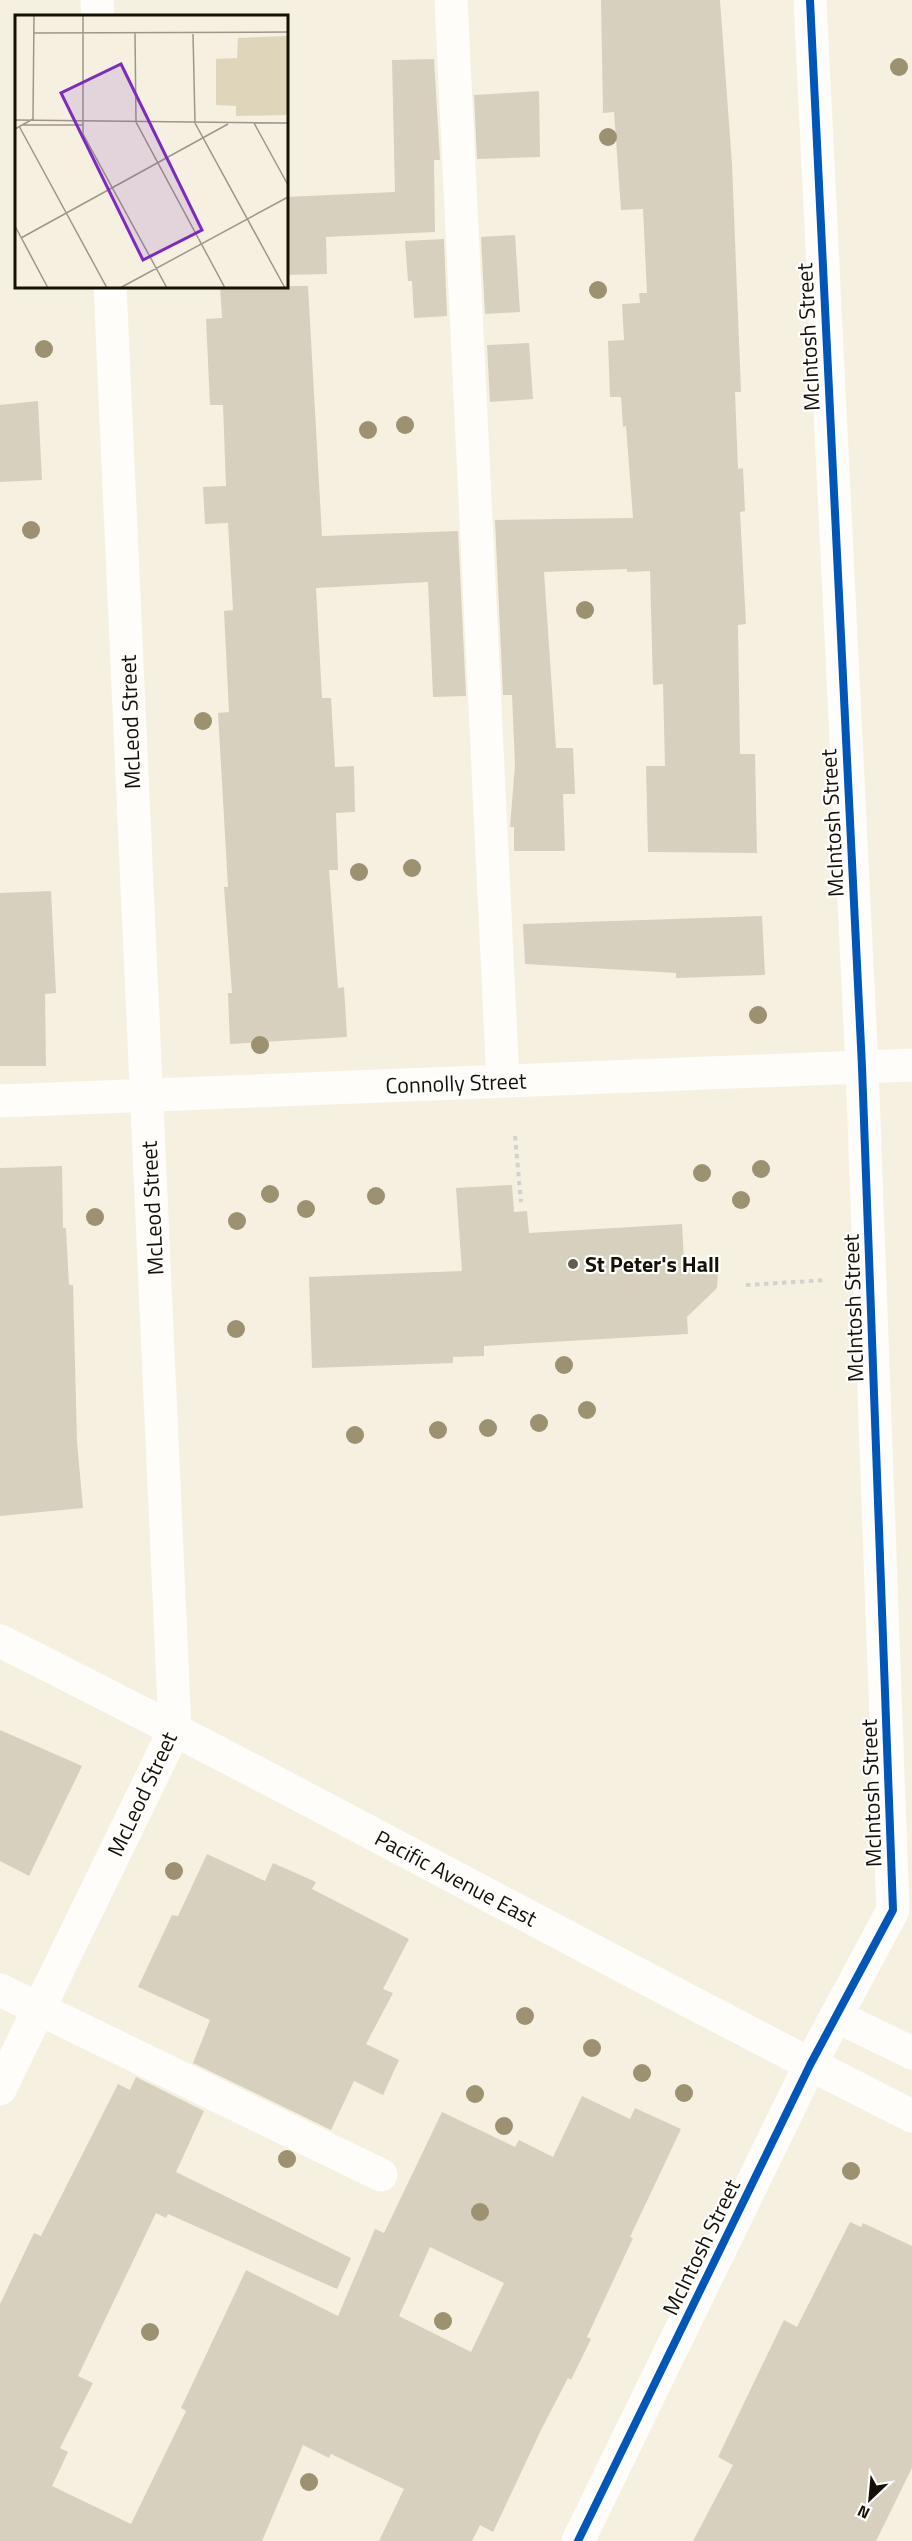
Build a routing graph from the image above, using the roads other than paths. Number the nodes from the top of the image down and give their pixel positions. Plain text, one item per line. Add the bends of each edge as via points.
1 (97, 0) edge
2 (452, 0) edge
3 (810, 0) edge
4 (98, 15) edge
5 (110, 288) edge
6 (912, 1065) edge
7 (862, 1067) junction
8 (503, 1081) junction
9 (147, 1095) junction
10 (0, 1101) edge
11 (0, 1641) edge
12 (175, 1729) junction
13 (0, 1990) edge
14 (39, 2009) junction
15 (836, 2016) junction
16 (912, 2053) edge
17 (810, 2065) junction
18 (0, 2090) edge
19 (912, 2116) edge
20 (381, 2175) dead end
21 (578, 2541) edge

1 - 4 street
2 - 8 street
3 - 7 street, McIntosh Street
5 - 9 street, McLeod Street
6 - 7 street, Connolly Street
7 - 8 street, Connolly Street
7 - 15 street, McIntosh Street via 893,1910
8 - 9 street, Connolly Street
9 - 10 street, Connolly Street
9 - 12 street, McLeod Street
11 - 12 street, Pacific Avenue East
12 - 14 street, McLeod Street
12 - 17 street, Pacific Avenue East
13 - 14 street
14 - 18 street, McLeod Street
14 - 20 street
15 - 16 street
15 - 17 street, McIntosh Street
17 - 19 street, Pacific Avenue East
17 - 21 street, McIntosh Street

